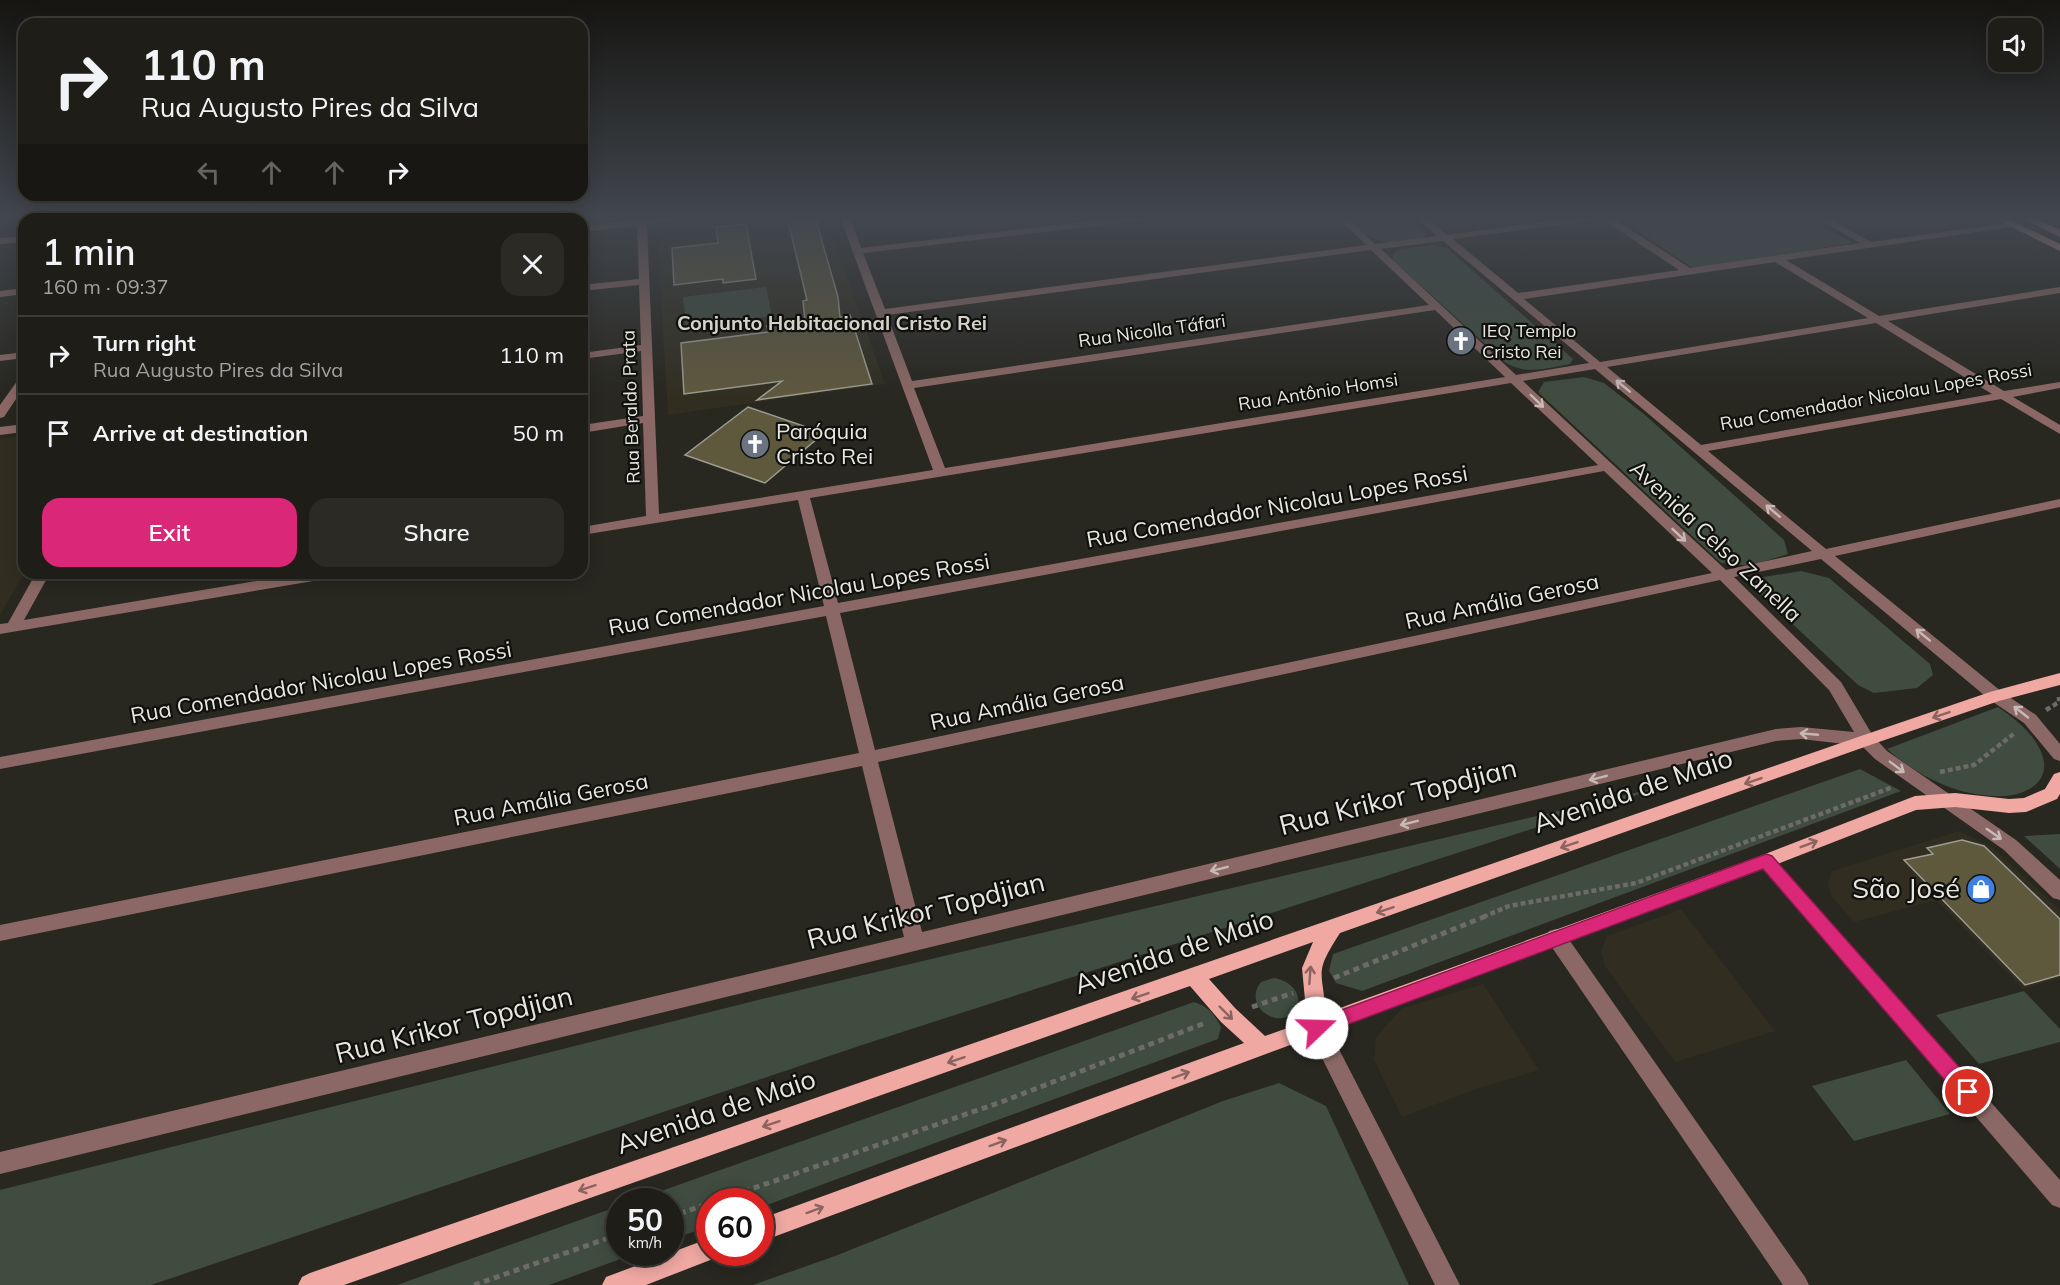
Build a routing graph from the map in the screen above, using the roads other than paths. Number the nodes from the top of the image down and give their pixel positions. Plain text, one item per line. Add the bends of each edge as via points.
1 (644, 277) edge
2 (868, 277) edge
3 (1154, 277) edge
4 (1405, 277) edge
5 (1491, 277) edge
6 (1654, 277) edge
7 (1808, 277) edge
8 (644, 281) junction
9 (588, 287) edge
10 (2060, 290) edge
11 (18, 292) edge
12 (0, 294) edge
13 (1515, 297) junction
14 (1437, 307) junction
15 (881, 313) junction
16 (1880, 320) junction
17 (647, 347) junction
18 (588, 355) edge
19 (18, 356) edge
20 (0, 358) edge
21 (1598, 366) junction
22 (1516, 380) junction
23 (908, 385) junction
24 (2060, 385) edge
25 (18, 388) edge
26 (2000, 395) junction
27 (0, 414) edge
28 (650, 418) junction
29 (588, 428) edge
30 (18, 429) edge
31 (2060, 430) edge
32 (0, 431) edge
33 (1700, 448) junction
34 (1605, 467) junction
35 (940, 472) junction
36 (802, 494) junction
37 (2060, 503) edge
38 (653, 519) junction
39 (588, 530) edge
40 (1824, 554) junction
41 (1724, 576) junction
42 (39, 579) edge
43 (296, 579) edge
44 (831, 610) junction
45 (6, 628) edge
46 (2060, 679) edge
47 (1996, 696) junction
48 (1867, 740) junction
49 (2060, 755) edge
50 (868, 758) junction
51 (0, 763) edge
52 (2060, 779) edge
53 (1946, 801) junction
54 (1766, 861) junction
55 (2060, 892) edge
56 (1333, 928) junction
57 (0, 933) edge
58 (1556, 937) junction
59 (915, 943) junction
60 (1195, 977) junction
61 (1317, 1028) junction
62 (1261, 1045) junction
63 (0, 1163) edge
64 (2060, 1197) edge
65 (774, 1226) edge
66 (696, 1255) edge
67 (310, 1285) edge
68 (614, 1285) edge
69 (1448, 1285) edge
70 (1797, 1285) edge

1 - 8 street, Rua Beraldo Prata
2 - 15 street
3 - 15 street
4 - 14 street, Avenida Celso Zanella
5 - 13 street
6 - 13 street
7 - 16 street
8 - 9 street
8 - 17 street, Rua Beraldo Prata
10 - 16 street, Rua Antônio Homsi
11 - 12 street
13 - 21 street
14 - 22 street, Avenida Celso Zanella
14 - 23 street, Rua Nicolla Táfari
15 - 23 street
16 - 21 street, Rua Antônio Homsi
16 - 26 street
17 - 18 street
17 - 28 street, Rua Beraldo Prata
19 - 20 street
21 - 22 street, Rua Antônio Homsi
33 -> 21 street
22 -> 34 street, Avenida Celso Zanella
22 - 35 street, Rua Antônio Homsi
23 - 35 street
24 - 26 street, Rua Comendador Nicolau Lopes Rossi
25 - 27 street
26 - 31 street
26 - 33 street, Rua Comendador Nicolau Lopes Rossi
28 - 29 street
28 - 38 street, Rua Beraldo Prata
30 - 32 street
40 -> 33 street
34 -> 41 street, Avenida Celso Zanella
34 - 44 street, Rua Comendador Nicolau Lopes Rossi
35 - 36 street, Rua Antônio Homsi
36 - 38 street, Rua Antônio Homsi
36 - 44 street
37 - 40 street, Rua Amália Gerosa
38 - 39 street, Rua Antônio Homsi
40 - 41 street, Rua Amália Gerosa
47 -> 40 street
41 - 48 street, Avenida Celso Zanella via 1835,686
41 - 50 street, Rua Amália Gerosa
42 - 45 street
43 - 45 street
44 - 50 street
44 - 51 street, Rua Comendador Nicolau Lopes Rossi
46 - 47 main road, Avenida de Maio
47 -> 48 main road, Avenida de Maio
49 -> 47 street via 2030,720
48 -> 53 street, Avenida Celso Zanella
48 -> 56 main road, Avenida de Maio
48 -> 59 street, Rua Krikor Topdjian via 1801,733 1776,735
50 - 57 street, Rua Amália Gerosa
50 - 59 street
52 - 53 main road via 2051,794 2026,805
54 -> 53 main road via 1915,802
53 -> 55 street, Avenida Celso Zanella via 2010,845
54 - 58 main road
54 - 64 street
56 - 60 main road, Avenida de Maio
61 -> 56 main road via 1309,972 1315,953
58 - 61 main road
58 - 70 street
59 - 63 street, Rua Krikor Topdjian
60 -> 62 main road via 1228,1016
60 -> 67 main road, Avenida de Maio
61 - 62 main road
61 - 69 street
65 -> 62 main road
66 - 68 main road

